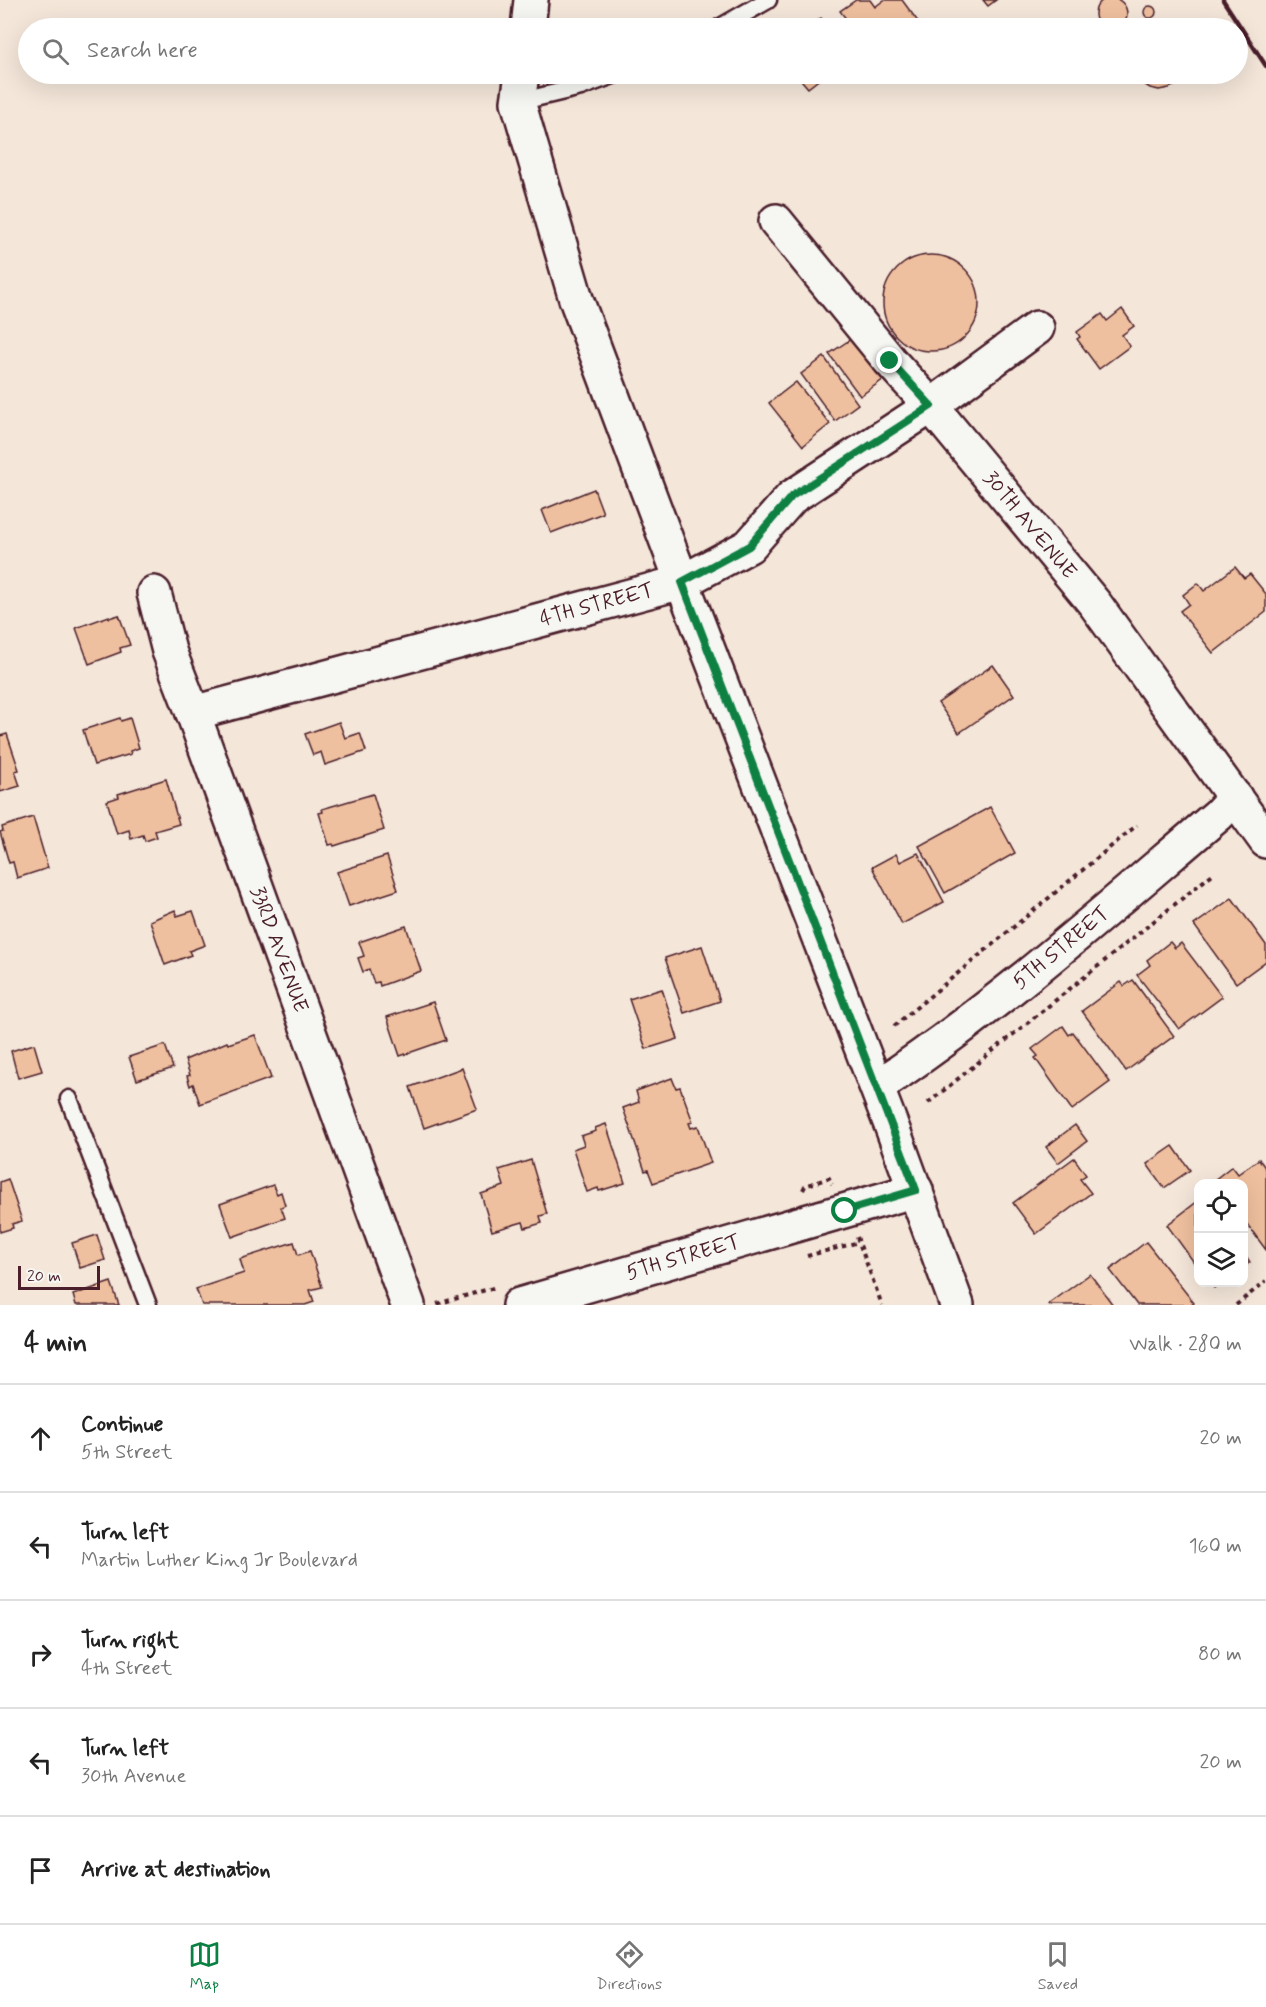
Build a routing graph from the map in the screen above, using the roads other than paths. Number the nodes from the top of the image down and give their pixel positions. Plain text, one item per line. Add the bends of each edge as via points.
1 (531, 0) edge
2 (768, 0) edge
3 (529, 18) edge
4 (736, 18) edge
5 (588, 84) edge
6 (520, 88) edge
7 (776, 221) dead end
8 (1037, 328) dead end
9 (931, 406) junction
10 (682, 582) junction
11 (154, 593) dead end
12 (194, 713) junction
13 (1236, 798) junction
14 (1266, 841) edge
15 (877, 1087) junction
16 (69, 1099) dead end
17 (916, 1190) junction
18 (148, 1305) edge
19 (408, 1305) edge
20 (519, 1305) edge
21 (957, 1305) edge

1 - 3 street
2 - 4 lane
5 - 6 lane
6 - 10 street via 576,299
7 - 9 street, 30TH AVENUE
8 - 9 street, 4TH STREET
9 - 10 street, 4TH STREET via 792,496 749,546
9 - 13 street, 30TH AVENUE via 1095,604
10 - 12 street, 4TH STREET
10 - 15 street
11 - 12 street, 33RD AVENUE via 169,651
12 - 19 street, 33RD AVENUE
13 - 14 street, 30TH AVENUE
13 - 15 street, 5TH STREET via 1012,988
15 - 17 street
16 - 18 lane
17 - 20 street, 5TH STREET
17 - 21 street

